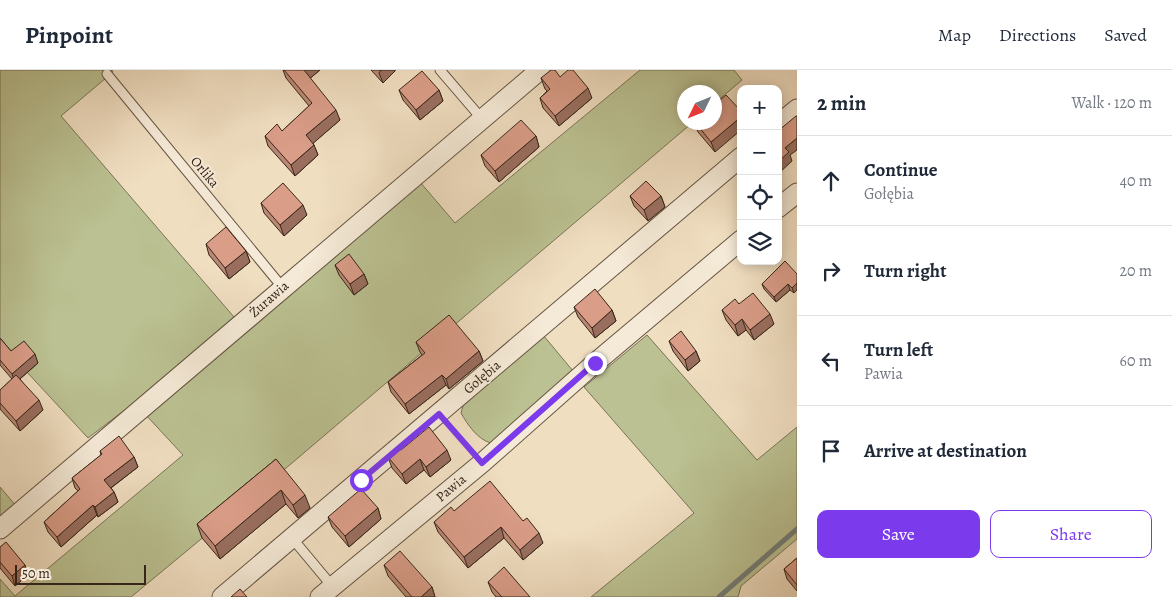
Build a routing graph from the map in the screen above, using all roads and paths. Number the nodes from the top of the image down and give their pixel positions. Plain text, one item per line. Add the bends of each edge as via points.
1 (440, 70) edge
2 (540, 70) edge
3 (106, 74) dead end
4 (797, 109) edge
5 (482, 119) junction
6 (782, 122) edge
7 (737, 160) edge
8 (797, 192) edge
9 (782, 205) edge
10 (737, 243) edge
11 (283, 288) junction
12 (439, 414) junction
13 (482, 463) junction
14 (0, 529) edge
15 (292, 538) junction
16 (326, 591) edge
17 (222, 597) edge

1 - 5 lane
2 - 5 street, Żurawia
3 - 11 lane, Orlika
4 - 6 street
5 - 11 street, Żurawia
7 - 12 street, Gołębia
8 - 9 street
10 - 13 street, Pawia
11 - 14 street, Żurawia
12 - 13 path
12 - 15 street, Gołębia
13 - 16 street, Pawia
15 - 16 lane
15 - 17 street, Gołębia

